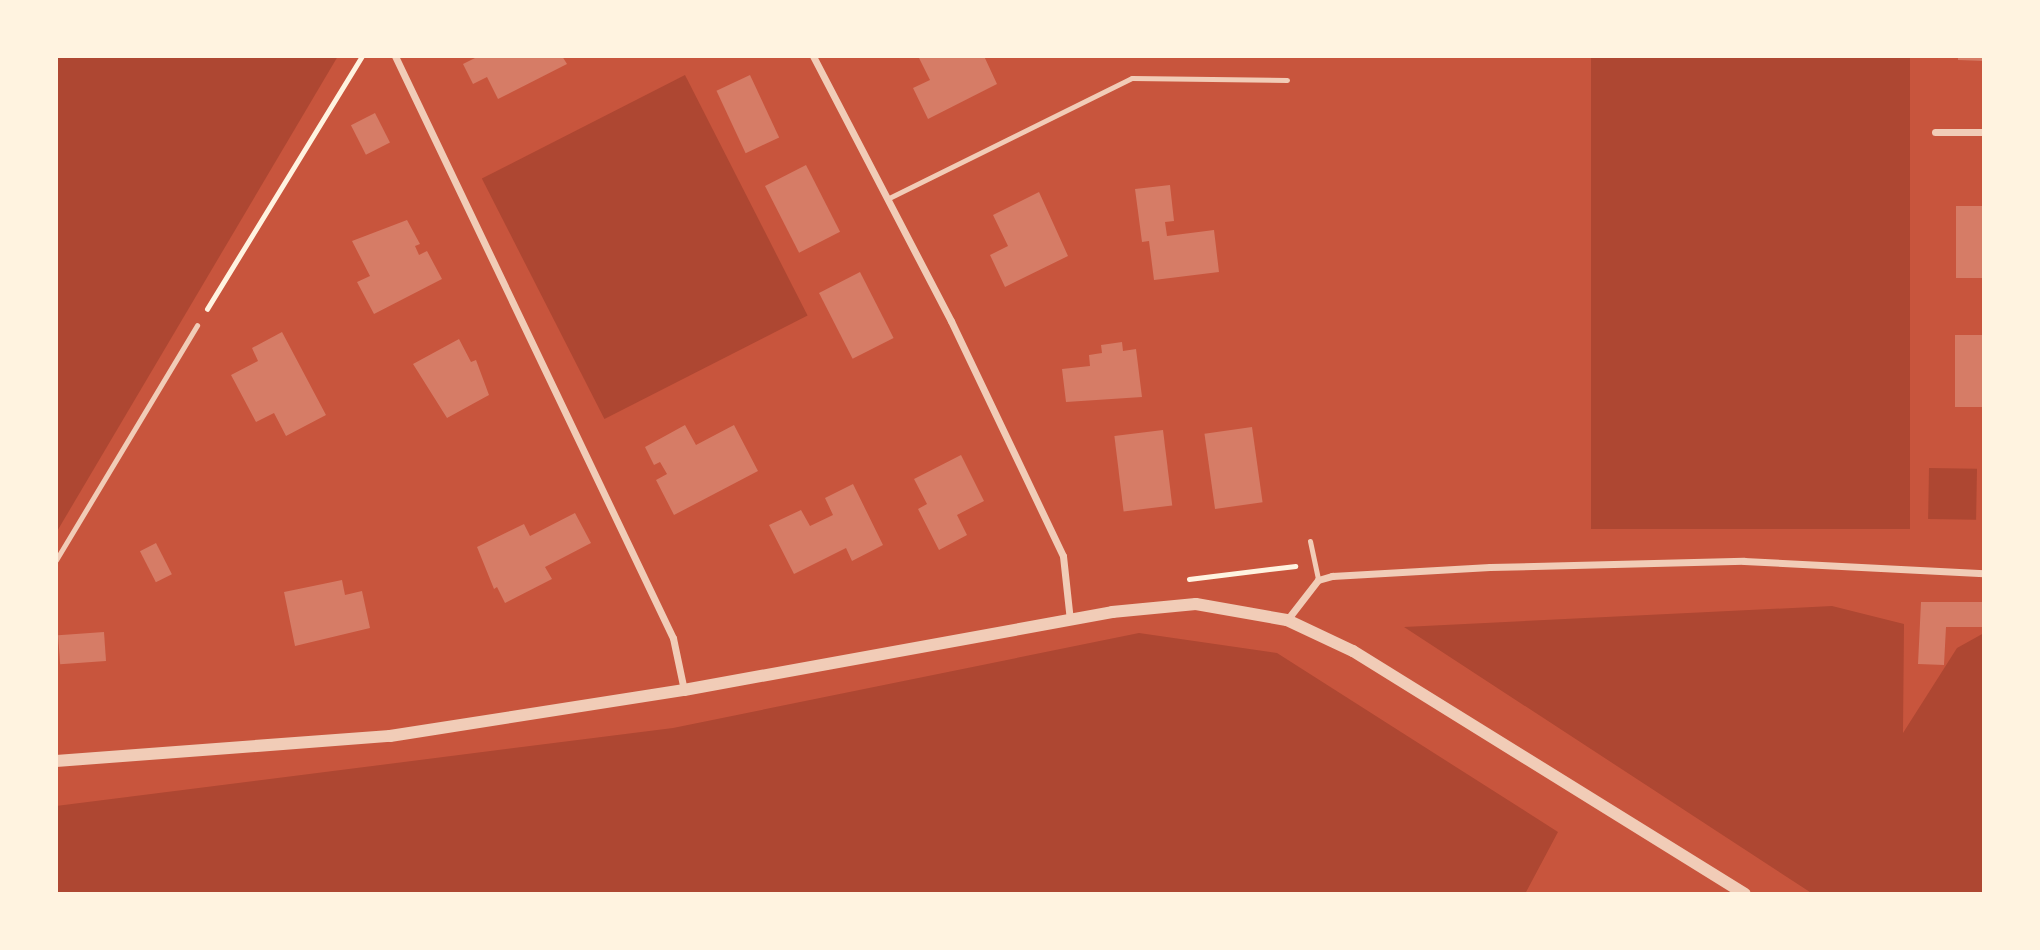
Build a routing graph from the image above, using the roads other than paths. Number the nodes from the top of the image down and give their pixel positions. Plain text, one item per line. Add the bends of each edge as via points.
1 (395, 56) edge
2 (813, 56) edge
3 (1287, 80) dead end
4 (1935, 132) dead end
5 (1984, 132) edge
6 (887, 198) junction
7 (197, 325) road end
8 (1310, 541) dead end
9 (56, 560) edge
10 (1984, 573) edge
11 (1318, 580) junction
12 (1070, 620) junction
13 (1287, 620) junction
14 (684, 690) junction
15 (56, 761) edge
16 (1745, 894) edge

1 - 14 street via 673,638
2 - 6 street
3 - 6 lane via 1132,78
4 - 5 street
6 - 12 street via 1063,556
7 - 9 lane
8 - 11 lane
10 - 11 street via 1744,561 1490,566
11 - 13 street
12 - 13 street via 1196,604
12 - 14 street
13 - 16 street via 1365,658
14 - 15 street via 390,736

